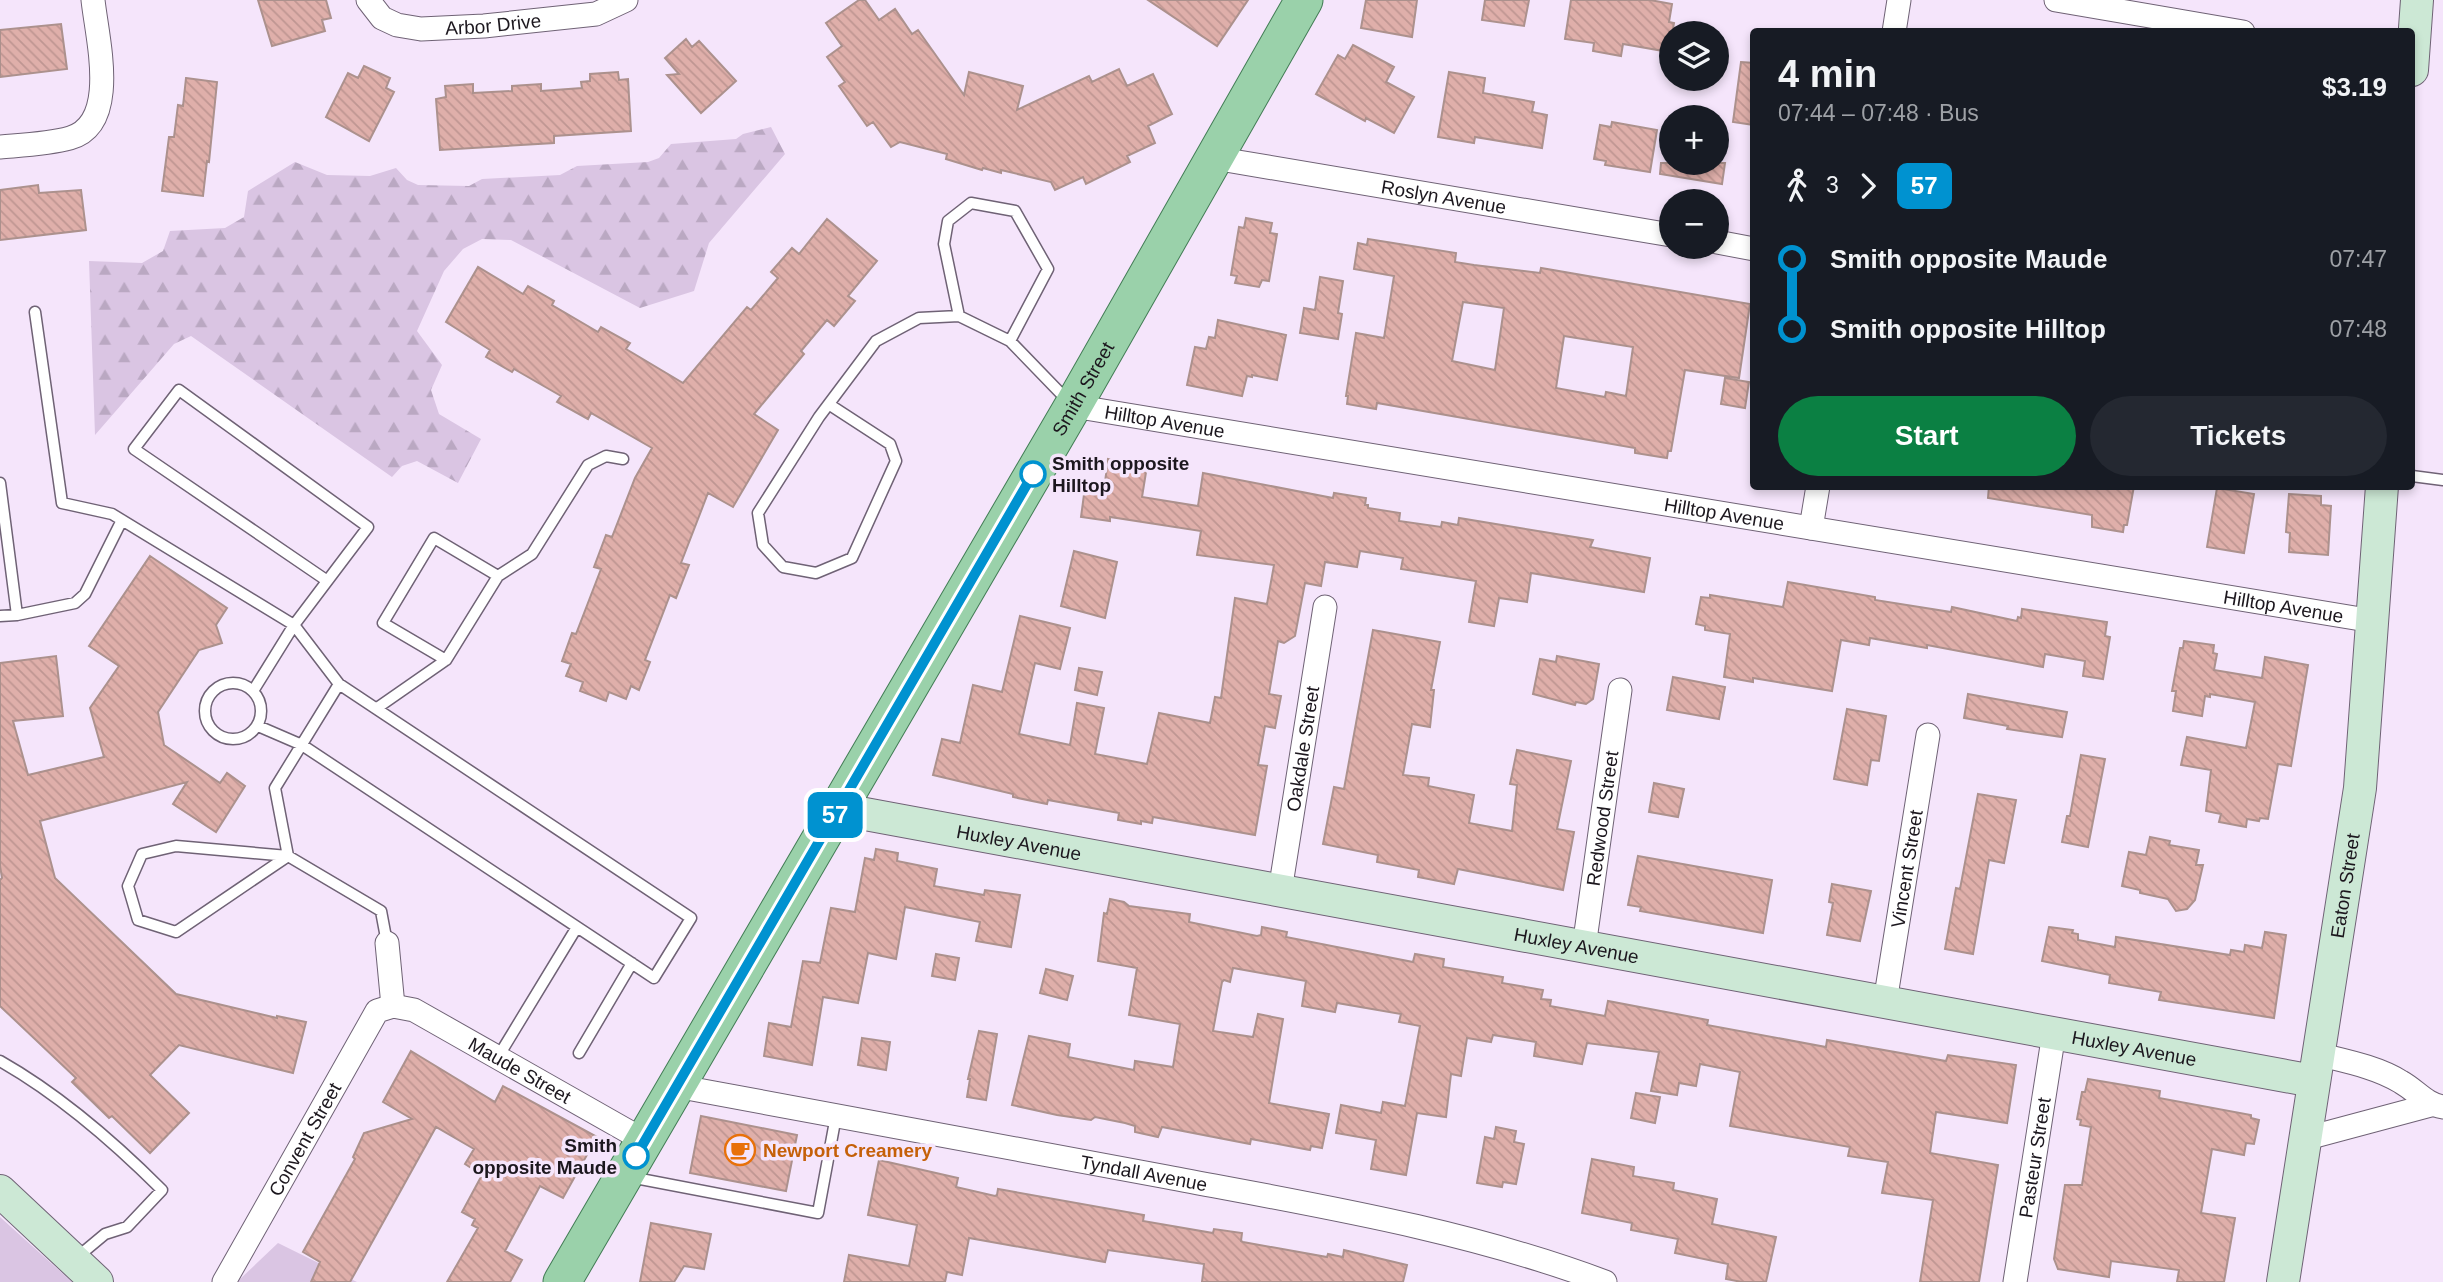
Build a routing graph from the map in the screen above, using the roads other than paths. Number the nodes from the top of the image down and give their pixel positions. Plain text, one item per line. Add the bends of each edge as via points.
1 (93, 0) edge
2 (368, 0) edge
3 (626, 0) edge
4 (1304, 0) edge
5 (1899, 0) edge
6 (2056, 0) edge
7 (2417, 0) edge
8 (1895, 28) edge
9 (2220, 28) edge
10 (2415, 28) edge
11 (0, 147) edge
12 (1214, 158) junction
13 (1659, 233) edge
14 (1729, 244) edge
15 (1750, 247) edge
16 (36, 312) dead end
17 (959, 316) junction
18 (1010, 341) junction
19 (830, 405) junction
20 (1073, 406) junction
21 (623, 459) dead end
22 (2415, 476) edge
23 (2443, 480) edge
24 (0, 483) edge
25 (1817, 490) edge
26 (2382, 490) edge
27 (122, 520) junction
28 (1811, 528) junction
29 (498, 576) junction
30 (326, 580) junction
31 (1325, 607) dead end
32 (18, 615) junction
33 (0, 617) edge
34 (2373, 621) junction
35 (294, 625) junction
36 (446, 660) junction
37 (339, 684) junction
38 (1620, 690) dead end
39 (253, 691) junction
40 (377, 708) junction
41 (258, 726) junction
42 (1928, 735) dead end
43 (302, 745) junction
44 (838, 809) junction
45 (288, 856) junction
46 (1280, 891) junction
47 (577, 927) junction
48 (387, 943) joint
49 (1584, 947) junction
50 (632, 963) junction
51 (1885, 1002) junction
52 (393, 1006) junction
53 (2054, 1033) junction
54 (579, 1053) dead end
55 (498, 1057) junction
56 (0, 1060) edge
57 (2315, 1068) junction
58 (676, 1086) junction
59 (2437, 1106) edge
60 (836, 1116) junction
61 (2304, 1139) junction
62 (645, 1141) junction
63 (624, 1176) junction
64 (0, 1191) edge
65 (73, 1261) junction
66 (1568, 1275) edge
67 (97, 1282) edge
68 (224, 1282) edge
69 (562, 1282) edge
70 (1605, 1282) edge
71 (2015, 1282) edge
72 (2283, 1282) edge

1 - 11 street via 103,93 95,120 73,137
2 - 3 street, Arbor Drive via 382,18 421,29 596,14
4 - 12 main road, Smith Street
5 - 8 street
6 - 9 street
7 - 10 street
12 - 13 street, Roslyn Avenue
12 - 20 main road, Smith Street
14 - 15 street
16 - 27 lane via 62,503
17 - 18 lane
17 - 18 lane via 944,244 948,221 971,203 1015,211 1048,269
17 - 19 lane via 919,318 876,341
18 - 20 lane
19 - 19 lane via 758,513 763,545 783,568 816,573 852,558 896,461 890,444
20 - 28 street, Hilltop Avenue
20 - 44 main road, Smith Street
21 - 29 lane via 606,456 588,465 532,554
22 - 23 lane
24 - 32 lane
25 - 28 street
26 - 34 street, Eaton Street
27 - 32 lane via 85,594 75,603
27 - 35 lane
28 - 34 street, Hilltop Avenue
29 - 36 lane
29 - 36 lane via 434,538 383,623
30 - 30 lane via 368,527 179,390 134,449
30 - 35 lane
31 - 46 street, Oakdale Street
32 - 33 lane
34 - 57 street, Eaton Street via 2360,788
35 - 37 lane
35 - 39 lane
36 - 40 lane
37 - 40 lane
37 - 43 lane
38 - 49 street, Redwood Street
39 - 41 lane via 261,707
39 - 41 lane via 237,683 219,687 207,700 206,718 216,734 234,740
40 - 50 lane via 691,918 654,978
41 - 43 lane
42 - 51 street, Vincent Street
43 - 45 lane via 275,788
43 - 47 lane
44 - 46 street, Huxley Avenue
44 - 58 main road, Smith Street
45 - 45 lane via 176,932 138,920 128,886 142,854 176,846
45 - 48 lane via 381,911
46 - 49 street, Huxley Avenue
47 - 50 lane
47 - 55 lane
48 - 52 street
49 - 51 street, Huxley Avenue
50 - 54 lane
51 - 53 street, Huxley Avenue
52 - 55 street, Maude Street via 414,1010
52 - 68 street, Convent Street via 377,1011
53 - 57 street, Huxley Avenue
53 - 71 street, Pasteur Street
55 - 62 street, Maude Street
56 - 65 lane via 55,1095 162,1190 127,1227 105,1234
57 - 59 street via 2359,1064 2401,1081
57 - 61 street, Eaton Street
58 - 60 street, Tyndall Avenue
58 - 62 main road, Smith Street
59 - 61 street
60 - 63 lane via 818,1213
60 - 66 street, Tyndall Avenue via 1324,1206 1457,1237
61 - 72 street, Eaton Street
62 - 63 main road, Smith Street
63 - 69 main road, Smith Street
64 - 65 street
65 - 67 street
66 - 70 street, Tyndall Avenue

